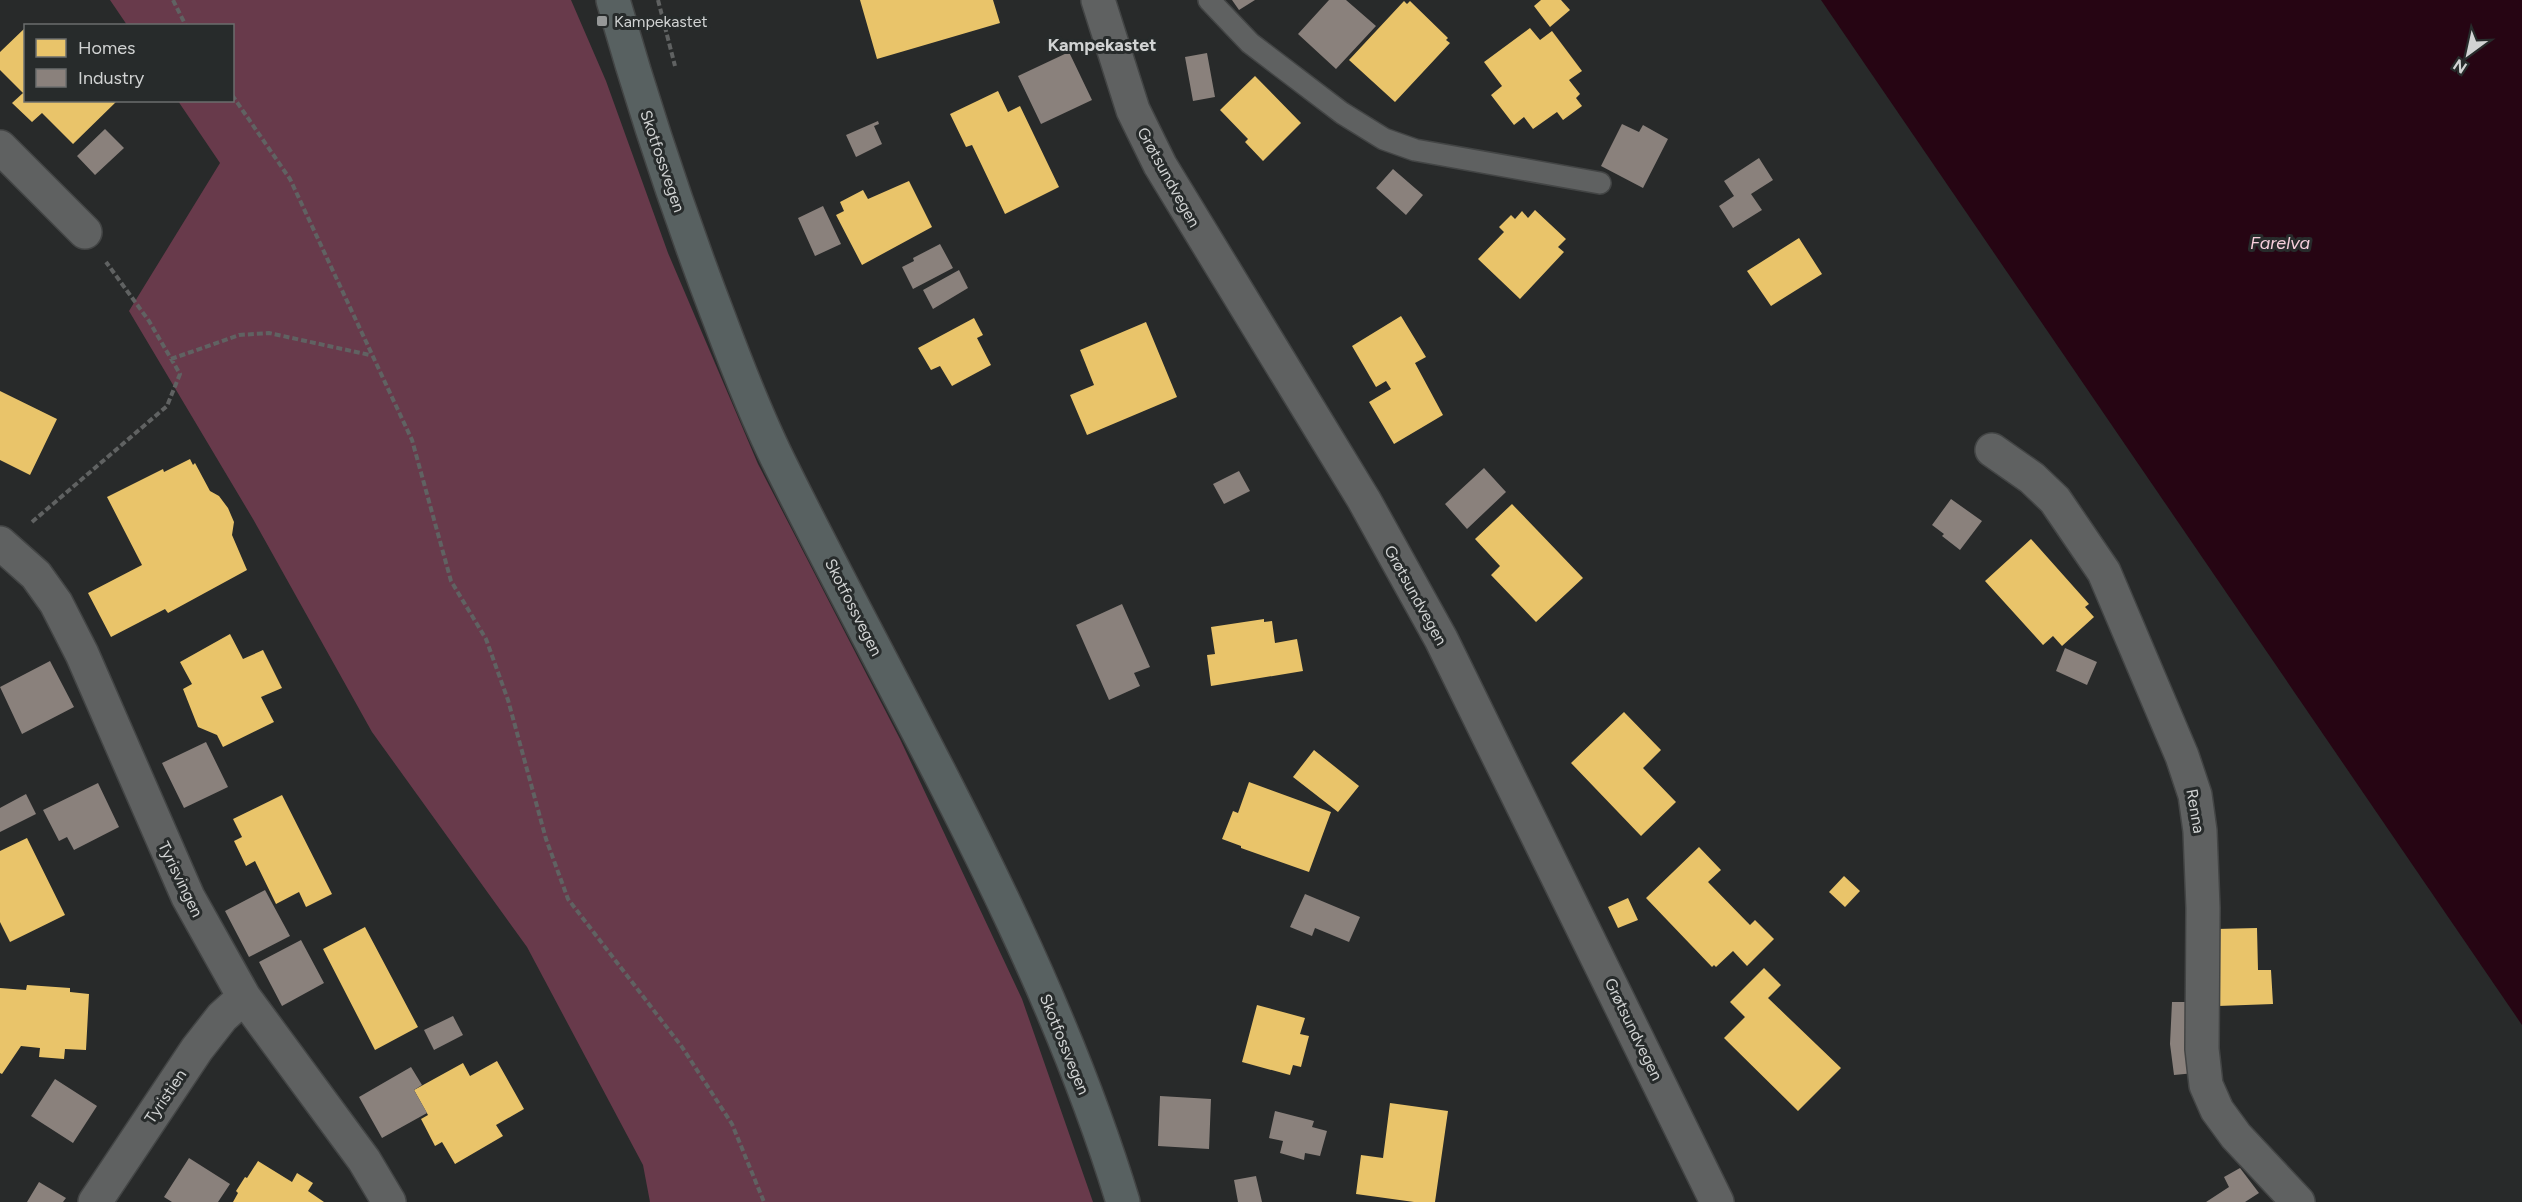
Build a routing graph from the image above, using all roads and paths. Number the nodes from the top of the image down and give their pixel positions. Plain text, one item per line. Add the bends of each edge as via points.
1 (173, 0) edge
2 (614, 0) edge
3 (658, 0) edge
4 (1098, 0) edge
5 (1209, 0) edge
6 (185, 24) edge
7 (676, 74) dead end
8 (234, 98) edge
9 (0, 147) edge
10 (1600, 183) dead end
11 (85, 232) joint
12 (370, 355) junction
13 (171, 359) junction
14 (1992, 450) dead end
15 (3, 544) edge
16 (244, 997) junction
17 (95, 1202) edge
18 (389, 1202) edge
19 (764, 1202) edge
20 (1123, 1202) edge
21 (1717, 1202) edge
22 (2298, 1202) edge

1 - 6 path
2 - 20 main road, Skotfossvegen via 673,193 741,375 782,467 1036,972 1079,1075
3 - 7 path
4 - 21 street, Grøtsundvegen via 1133,110 1160,165 1364,500 1441,639
5 - 10 lane via 1250,43 1342,113 1384,139 1415,150
8 - 12 path via 290,179
9 - 11 street
11 - 13 path via 149,321
12 - 13 path via 270,333 239,334
12 - 19 path via 412,440 451,581 490,650 508,700 546,839 568,899 682,1047 732,1124
13 - 15 path via 180,374 167,406
14 - 22 street, Renna via 2055,500 2104,572 2182,756 2195,795 2200,831 2202,1049 2206,1085 2217,1110 2236,1136
15 - 16 street, Tyrisvingen via 36,575 56,603 188,897
16 - 17 street, Tyristien via 197,1048
16 - 18 street, Tyrisvingen via 364,1160

